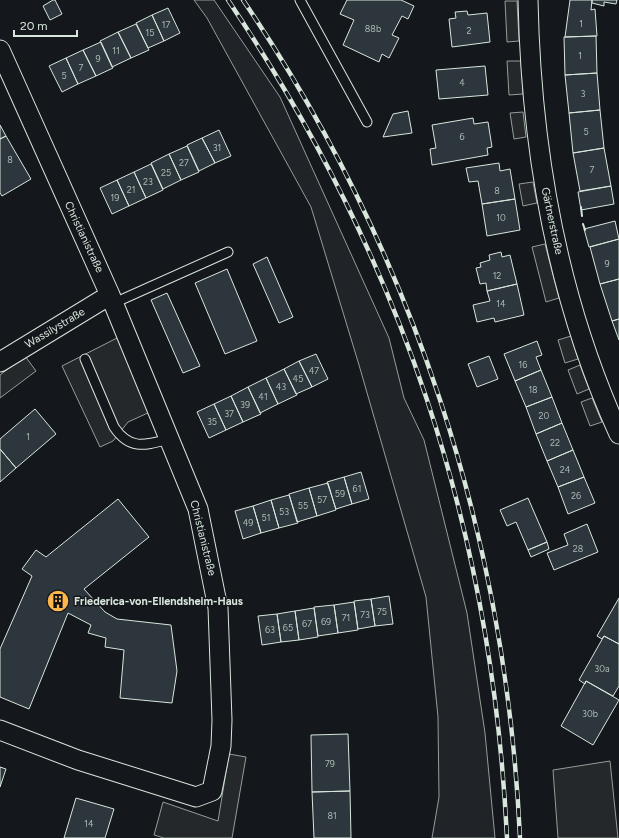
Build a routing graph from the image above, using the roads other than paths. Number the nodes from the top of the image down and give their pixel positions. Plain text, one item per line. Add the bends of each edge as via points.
1 (300, 0) edge
2 (528, 0) edge
3 (0, 50) edge
4 (367, 122) dead end
5 (228, 252) dead end
6 (112, 299) junction
7 (85, 359) dead end
8 (0, 362) edge
9 (619, 434) edge
10 (169, 439) junction
11 (0, 730) edge

1 - 4 lane
2 - 9 street, Gärtnerstraße via 534,110 550,216 573,309 605,404
3 - 6 street, Christianistraße
5 - 6 lane
6 - 8 street, Wassilystraße
6 - 10 street, Christianistraße
7 - 10 lane via 114,428 121,438 132,444 146,445
10 - 11 street, Christianistraße via 198,509 218,608 222,720 221,746 212,792 196,797 178,792 78,760

